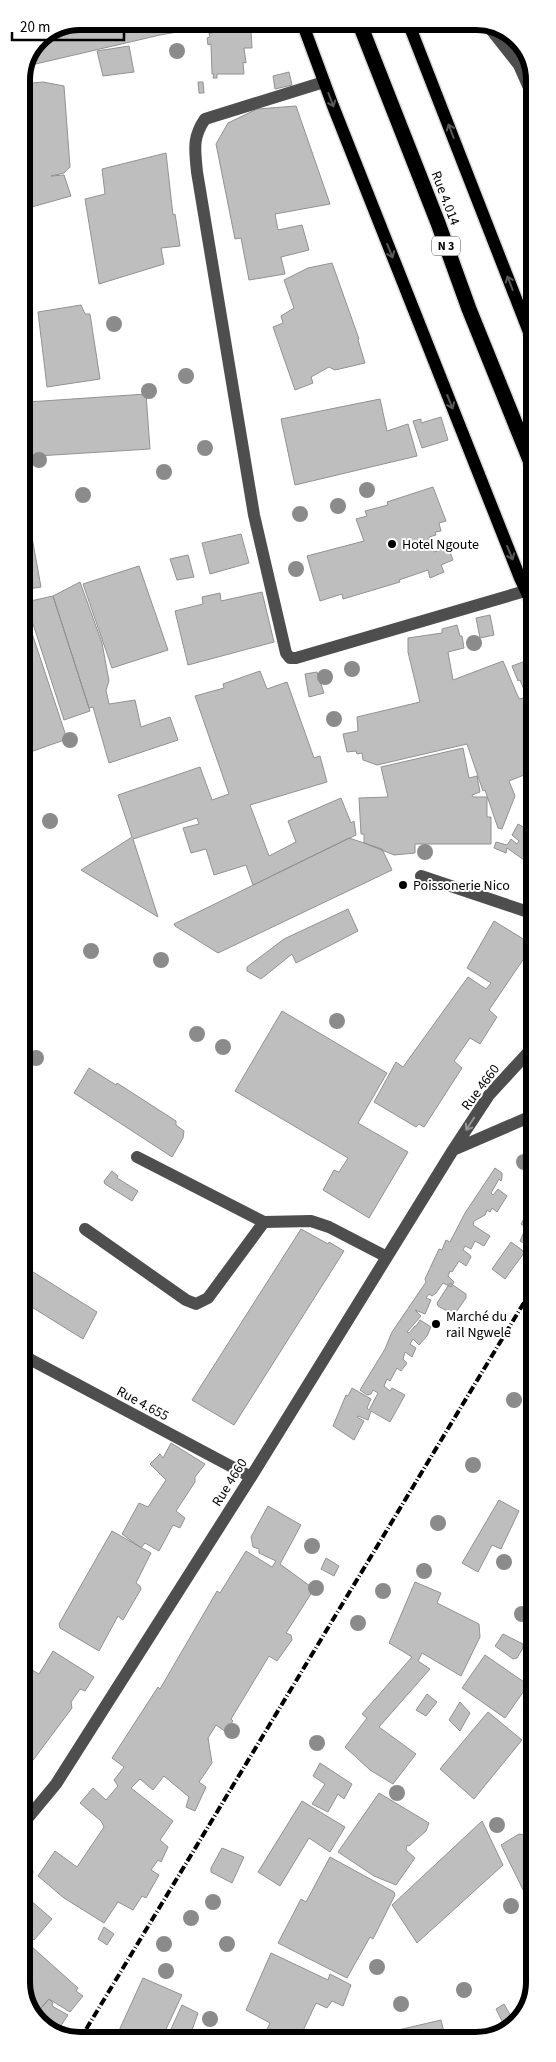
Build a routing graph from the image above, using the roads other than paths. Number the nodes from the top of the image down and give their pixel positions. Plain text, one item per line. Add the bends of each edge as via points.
1 (305, 30) edge
2 (362, 30) edge
3 (411, 30) edge
4 (494, 34) edge
5 (324, 82) junction
6 (526, 82) edge
7 (526, 324) edge
8 (526, 450) edge
9 (525, 591) joint
10 (421, 876) dead end
11 (526, 911) edge
12 (526, 1055) edge
13 (526, 1119) edge
14 (453, 1150) junction
15 (137, 1157) dead end
16 (264, 1222) junction
17 (85, 1229) dead end
18 (387, 1257) junction
19 (30, 1359) edge
20 (251, 1477) junction
21 (30, 1815) edge

1 - 5 main road
2 - 8 highway, Rue 4.014 / N 3
7 -> 3 main road
4 - 6 street via 518,65
5 -> 9 main road
5 - 9 street via 205,119 197,130 195,144 196,172 252,505 286,653 290,658 296,658
10 - 11 street
12 -> 14 street, Rue 4660 via 489,1095
13 - 14 street
14 - 18 street, Rue 4660
15 - 16 street
16 - 17 street via 208,1298 196,1304
16 - 18 street via 311,1221
18 - 20 street, Rue 4660
19 - 20 street, Rue 4.655
20 - 21 street, Rue 4660 via 56,1784

